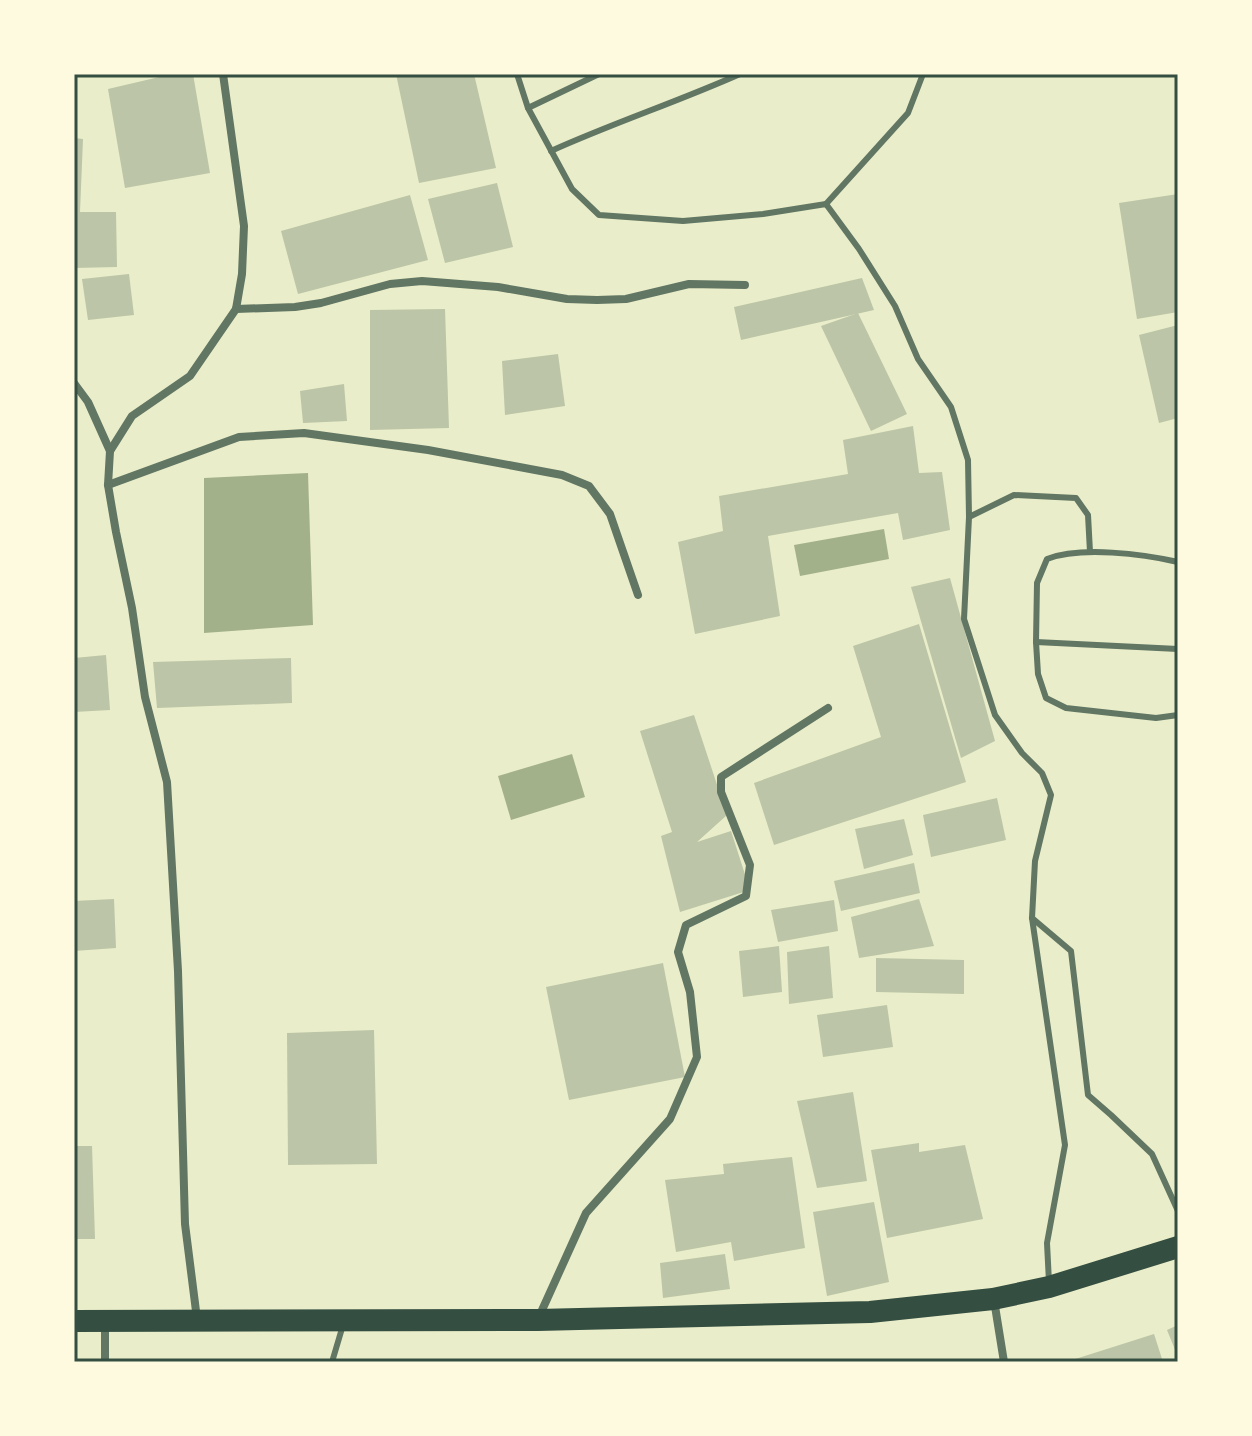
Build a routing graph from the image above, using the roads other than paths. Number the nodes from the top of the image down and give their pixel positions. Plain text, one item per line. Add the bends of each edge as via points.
1 (223, 74) edge
2 (517, 74) edge
3 (599, 74) edge
4 (740, 74) edge
5 (923, 74) edge
6 (528, 108) junction
7 (551, 151) junction
8 (826, 204) junction
9 (745, 285) dead end
10 (236, 309) junction
11 (74, 383) edge
12 (110, 451) junction
13 (108, 485) junction
14 (969, 517) junction
15 (1090, 552) junction
16 (1178, 562) edge
17 (638, 595) dead end
18 (1036, 642) junction
19 (1178, 649) edge
20 (828, 708) dead end
21 (1178, 715) edge
22 (1032, 918) junction
23 (1178, 1211) edge
24 (1178, 1247) edge
25 (1049, 1287) junction
26 (993, 1299) junction
27 (197, 1320) junction
28 (538, 1320) junction
29 (74, 1321) edge
30 (344, 1321) junction
31 (105, 1322) junction
32 (105, 1362) edge
33 (332, 1362) edge
34 (1004, 1362) edge

1 - 10 street via 244,226
2 - 6 lane
3 - 6 lane
4 - 7 lane
5 - 8 lane via 908,113
6 - 7 lane
7 - 8 lane via 572,189 599,215 683,221
8 - 14 lane via 895,306 918,359 951,407 968,460
9 - 10 street via 689,284 597,300 422,281 295,307
10 - 12 street via 190,376 132,416
11 - 12 street
12 - 13 street
13 - 17 street via 239,437 304,433 562,475 589,486 610,514
13 - 27 street via 145,697 167,782 185,1224
14 - 15 lane via 1014,495 1076,498 1088,515
14 - 22 lane via 964,619 995,715 1042,773 1051,795 1035,861
15 - 16 lane
15 - 18 lane via 1047,559 1037,583
18 - 19 lane
18 - 21 lane via 1046,698 1066,708 1156,718
20 - 28 street via 721,777 721,792 750,865 746,896 686,925 678,952 690,992 697,1057 670,1119 586,1213
22 - 23 lane via 1071,951 1088,1095 1152,1154
22 - 25 lane via 1065,1145 1047,1243
24 - 25 highway
25 - 26 highway
26 - 28 highway via 870,1312
26 - 34 street
27 - 30 highway
27 - 31 highway
28 - 30 highway
29 - 31 highway
30 - 33 lane
31 - 32 street

